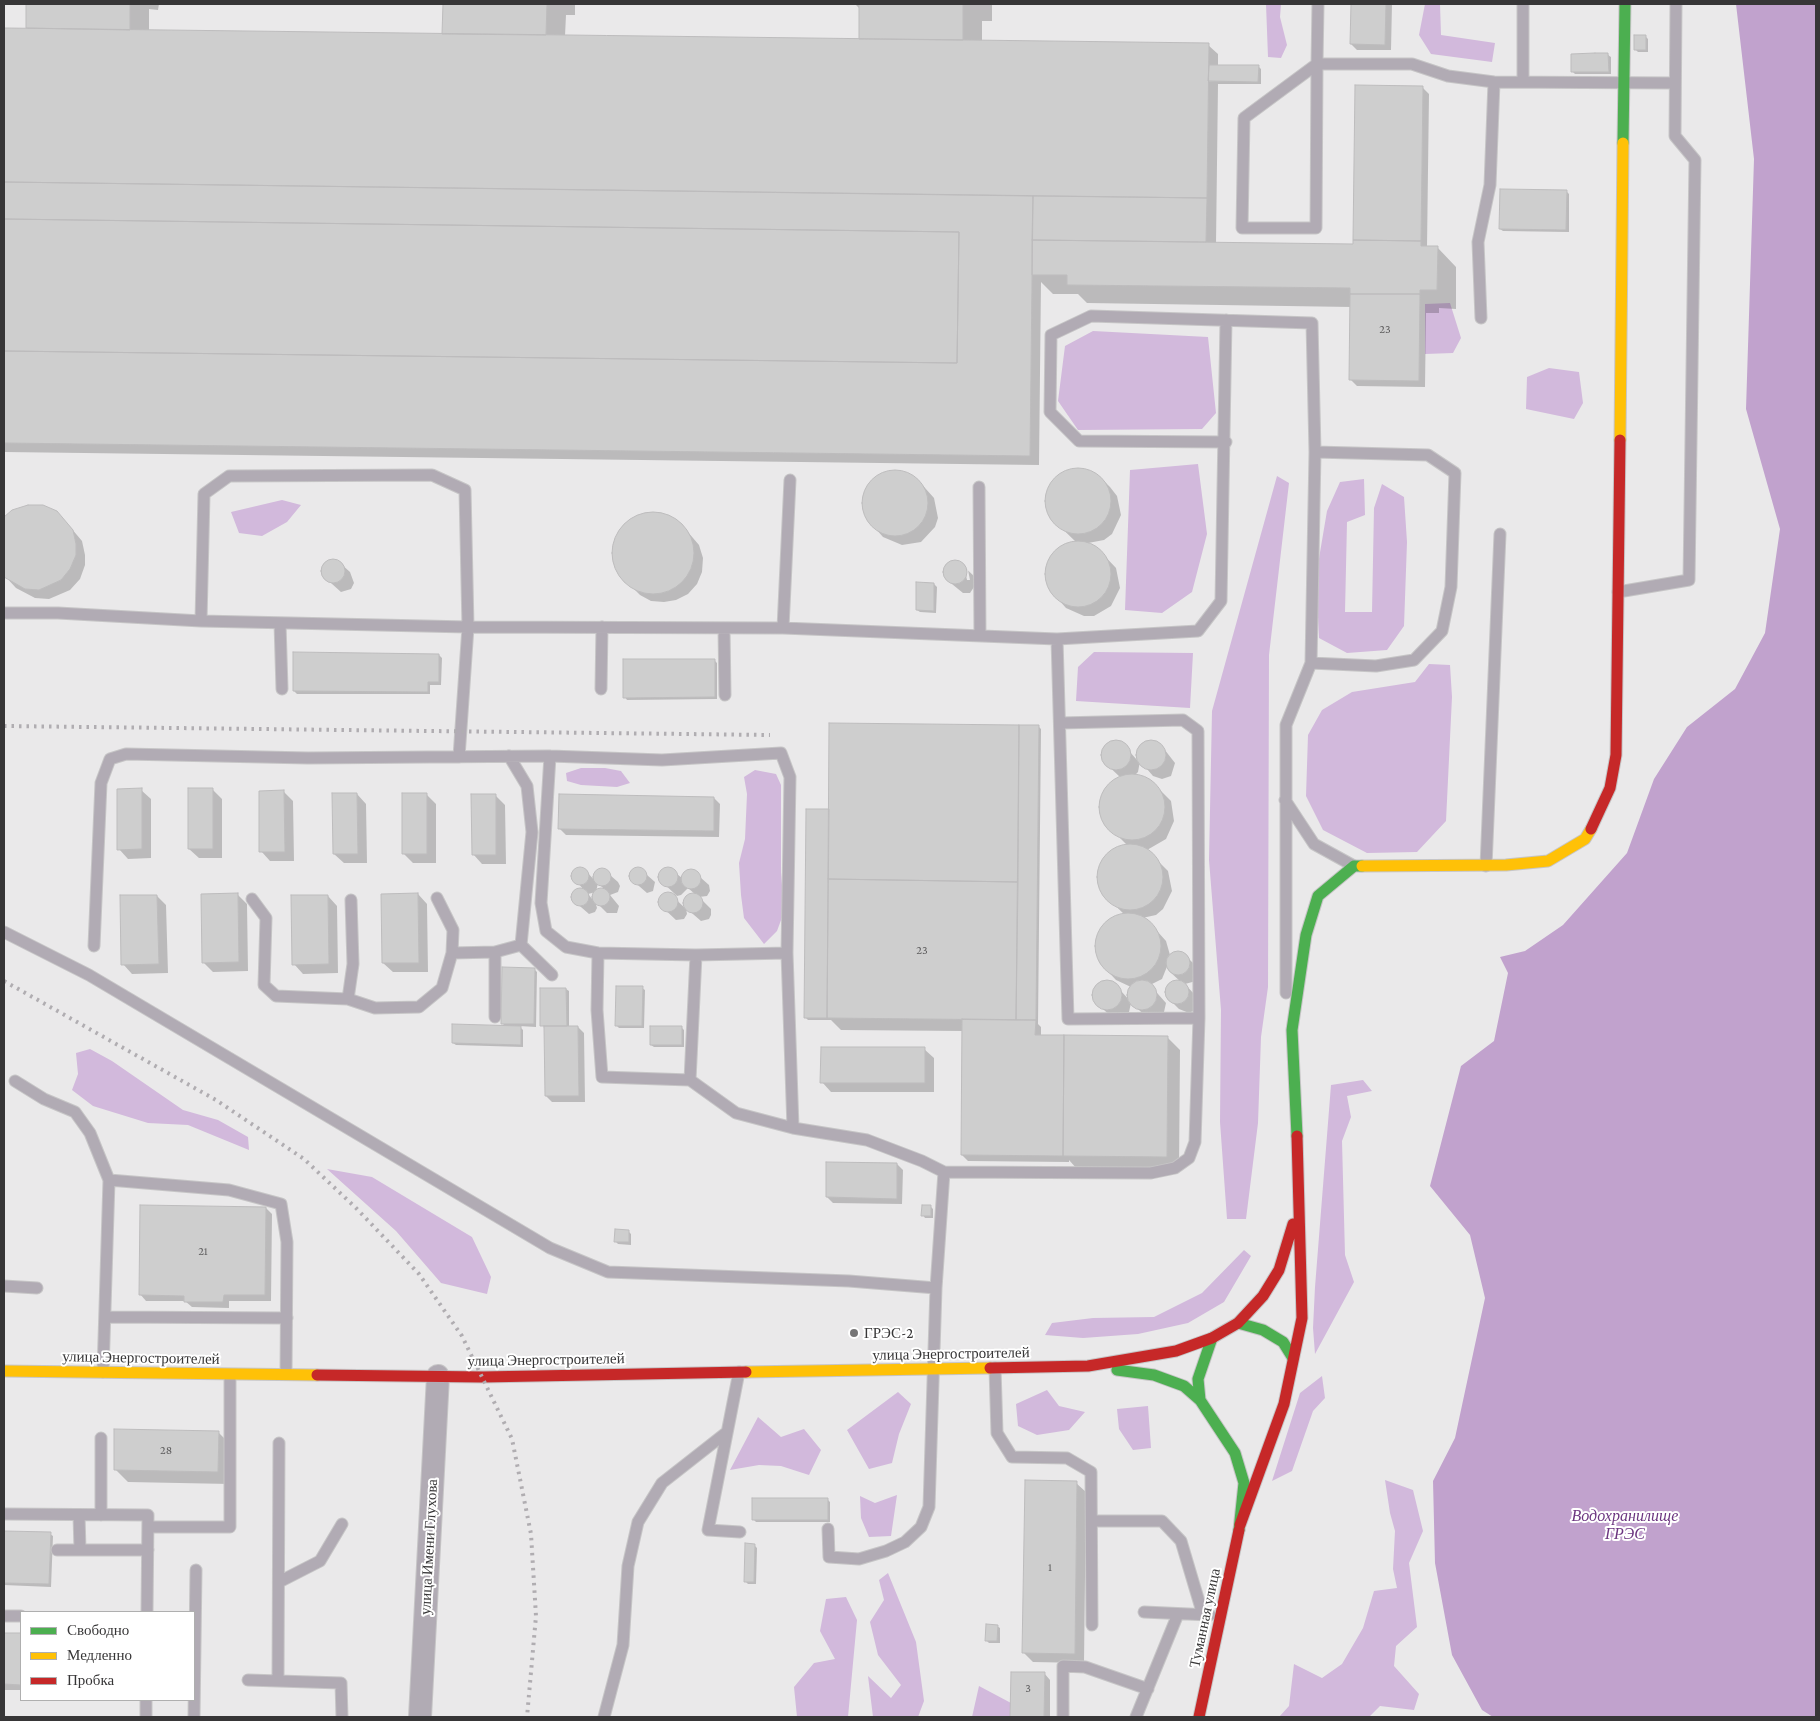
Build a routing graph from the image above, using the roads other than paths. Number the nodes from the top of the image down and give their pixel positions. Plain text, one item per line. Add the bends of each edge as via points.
1 (1318, 4) edge
2 (1523, 4) edge
3 (1625, 4) edge
4 (1676, 4) edge
5 (1317, 64) junction
6 (1494, 82) junction
7 (1524, 82) junction
8 (1625, 83) junction
9 (1675, 83) junction
10 (1481, 318) dead end
11 (1226, 320) junction
12 (1226, 442) junction
13 (1315, 452) junction
14 (790, 480) dead end
15 (979, 487) dead end
16 (1500, 534) dead end
17 (1618, 592) junction
18 (4, 613) edge
19 (201, 621) junction
20 (280, 623) junction
21 (468, 627) junction
22 (602, 628) junction
23 (724, 628) junction
24 (783, 628) junction
25 (980, 636) junction
26 (1057, 638) junction
27 (1311, 663) junction
28 (282, 689) dead end
29 (601, 689) dead end
30 (725, 695) dead end
31 (1060, 723) junction
32 (509, 756) junction
33 (550, 756) junction
34 (460, 757) junction
35 (1284, 800) junction
36 (1354, 866) junction
37 (1486, 866) junction
38 (437, 898) dead end
39 (252, 899) dead end
40 (351, 900) dead end
41 (4, 932) edge
42 (522, 945) junction
43 (94, 946) dead end
44 (495, 952) junction
45 (598, 952) junction
46 (452, 953) junction
47 (787, 953) junction
48 (696, 955) junction
49 (552, 975) dead end
50 (348, 999) junction
51 (495, 1017) dead end
52 (1199, 1018) junction
53 (1292, 1030) junction
54 (690, 1080) junction
55 (15, 1081) dead end
56 (793, 1128) junction
57 (944, 1172) junction
58 (109, 1180) junction
59 (1300, 1188) junction
60 (4, 1286) edge
61 (37, 1288) dead end
62 (936, 1288) junction
63 (105, 1317) junction
64 (287, 1318) junction
65 (1238, 1323) junction
66 (1212, 1338) junction
67 (1293, 1358) junction
68 (1088, 1366) junction
69 (995, 1368) junction
70 (934, 1369) junction
71 (4, 1371) edge
72 (103, 1372) junction
73 (739, 1372) junction
74 (286, 1374) junction
75 (230, 1375) junction
76 (438, 1376) junction
77 (1200, 1400) junction
78 (727, 1432) junction
79 (101, 1438) dead end
80 (279, 1443) dead end
81 (4, 1514) edge
82 (79, 1515) junction
83 (101, 1515) junction
84 (1092, 1521) junction
85 (342, 1524) dead end
86 (1240, 1525) junction
87 (148, 1527) junction
88 (828, 1529) dead end
89 (740, 1532) dead end
90 (57, 1550) dead end
91 (80, 1550) junction
92 (148, 1550) junction
93 (196, 1570) dead end
94 (279, 1582) junction
95 (147, 1611) edge
96 (1144, 1612) dead end
97 (1178, 1614) junction
98 (1203, 1615) junction
99 (1222, 1615) junction
100 (4, 1616) edge
101 (20, 1616) edge
102 (1092, 1625) dead end
103 (195, 1644) edge
104 (248, 1680) dead end
105 (278, 1681) junction
106 (1148, 1690) junction
107 (146, 1701) edge
108 (194, 1701) edge
109 (146, 1717) edge
110 (194, 1717) edge
111 (342, 1717) edge
112 (420, 1717) edge
113 (604, 1717) edge
114 (1064, 1717) edge
115 (1136, 1717) edge
116 (1199, 1717) edge

1 - 5 lane
2 - 7 lane
3 - 8 street
4 - 9 lane
5 - 5 lane via 1316,228 1242,228 1244,118
5 - 6 lane via 1412,64 1448,76
6 - 7 lane
6 - 10 lane via 1490,185 1478,242
7 - 8 lane
8 - 9 lane
8 - 17 street
9 - 17 lane via 1674,136 1695,160 1689,580
11 - 12 lane
11 - 12 lane via 1091,316 1051,334 1050,412 1080,441
11 - 13 lane via 1312,323
12 - 26 lane via 1221,601 1198,631
13 - 27 lane
13 - 27 lane via 1428,455 1455,473 1451,587 1442,631 1414,660 1376,666
14 - 24 lane
15 - 25 lane
16 - 37 lane
17 - 37 street via 1616,755 1610,788 1597,819 1585,839 1548,861
18 - 19 lane
19 - 20 lane
19 - 21 lane via 204,494 229,476 432,475 465,490
20 - 21 lane
20 - 28 lane
21 - 22 lane
21 - 34 lane
22 - 23 lane
22 - 29 lane
23 - 24 lane
23 - 30 lane
24 - 25 lane
25 - 26 lane
26 - 31 lane
27 - 35 lane via 1286,725
31 - 52 lane via 1068,1019
31 - 52 lane via 1183,720 1198,731
32 - 33 lane
32 - 34 lane
32 - 42 lane via 528,786 532,832
33 - 45 lane via 541,903 546,931 566,947
33 - 47 lane via 662,760 781,752 790,777
34 - 43 lane via 126,754 110,759 101,783
35 - 36 lane via 1314,844
35 - 53 lane via 1285,989
36 - 37 street
36 - 53 street via 1318,896 1306,935
38 - 46 lane via 453,930
39 - 50 lane via 266,918 264,985 276,996
40 - 50 lane via 353,964
41 - 62 lane via 88,975 550,1248 608,1272 849,1281
42 - 44 lane
42 - 49 lane
44 - 46 lane
44 - 51 lane
45 - 48 lane
45 - 54 lane via 596,1010 602,1077
46 - 50 lane via 442,988 419,1007 375,1008
47 - 48 lane
47 - 56 lane
48 - 54 lane
52 - 57 lane via 1195,1142 1189,1158 1175,1168 1151,1173
53 - 59 street
54 - 56 lane via 736,1113
55 - 58 lane via 44,1099 75,1112 90,1133
56 - 57 lane via 867,1140
57 - 62 lane
58 - 63 lane
58 - 64 lane via 229,1190 281,1204 287,1242
59 - 65 street via 1279,1270 1263,1296
59 - 67 street, Туманная улица via 1302,1318
60 - 61 lane
62 - 70 lane
63 - 64 lane
63 - 72 lane
64 - 74 lane
65 - 66 street
65 - 67 street via 1263,1330 1283,1342
66 - 68 street via 1137,1360
66 - 77 street via 1198,1378
67 - 86 street, Туманная улица via 1284,1404
68 - 69 street, улица Энергостроителей
68 - 77 street via 1154,1375 1184,1386
69 - 70 street, улица Энергостроителей
69 - 84 lane via 997,1434 1012,1457 1068,1458 1092,1472
70 - 73 street, улица Энергостроителей
70 - 88 lane via 929,1507 921,1527 905,1542 859,1559 829,1557
71 - 72 street, улица Энергостроителей
72 - 75 street, улица Энергостроителей
73 - 76 street, улица Энергостроителей
73 - 78 lane
74 - 75 street, улица Энергостроителей
74 - 76 street, улица Энергостроителей
75 - 87 lane via 230,1527
76 - 112 street, улица Имени Глухова
77 - 86 street, Туманная улица via 1235,1453 1244,1483
78 - 89 lane via 708,1530
78 - 113 lane via 662,1483 638,1522 628,1566 623,1645
79 - 83 lane
80 - 94 lane
81 - 82 lane
82 - 83 lane
82 - 91 lane
83 - 87 lane via 148,1515
84 - 98 lane via 1162,1521 1181,1541
84 - 102 lane
85 - 94 lane via 320,1561
86 - 99 street, Туманная улица
87 - 92 lane
90 - 91 lane
91 - 92 lane
92 - 95 lane
93 - 103 lane
94 - 105 lane
96 - 97 lane
97 - 98 lane
97 - 106 lane
98 - 99 lane
99 - 116 street, Туманная улица
100 - 101 lane
104 - 105 lane
105 - 111 lane via 342,1683
106 - 114 lane via 1085,1666 1063,1666
106 - 115 lane
107 - 109 lane
108 - 110 lane

